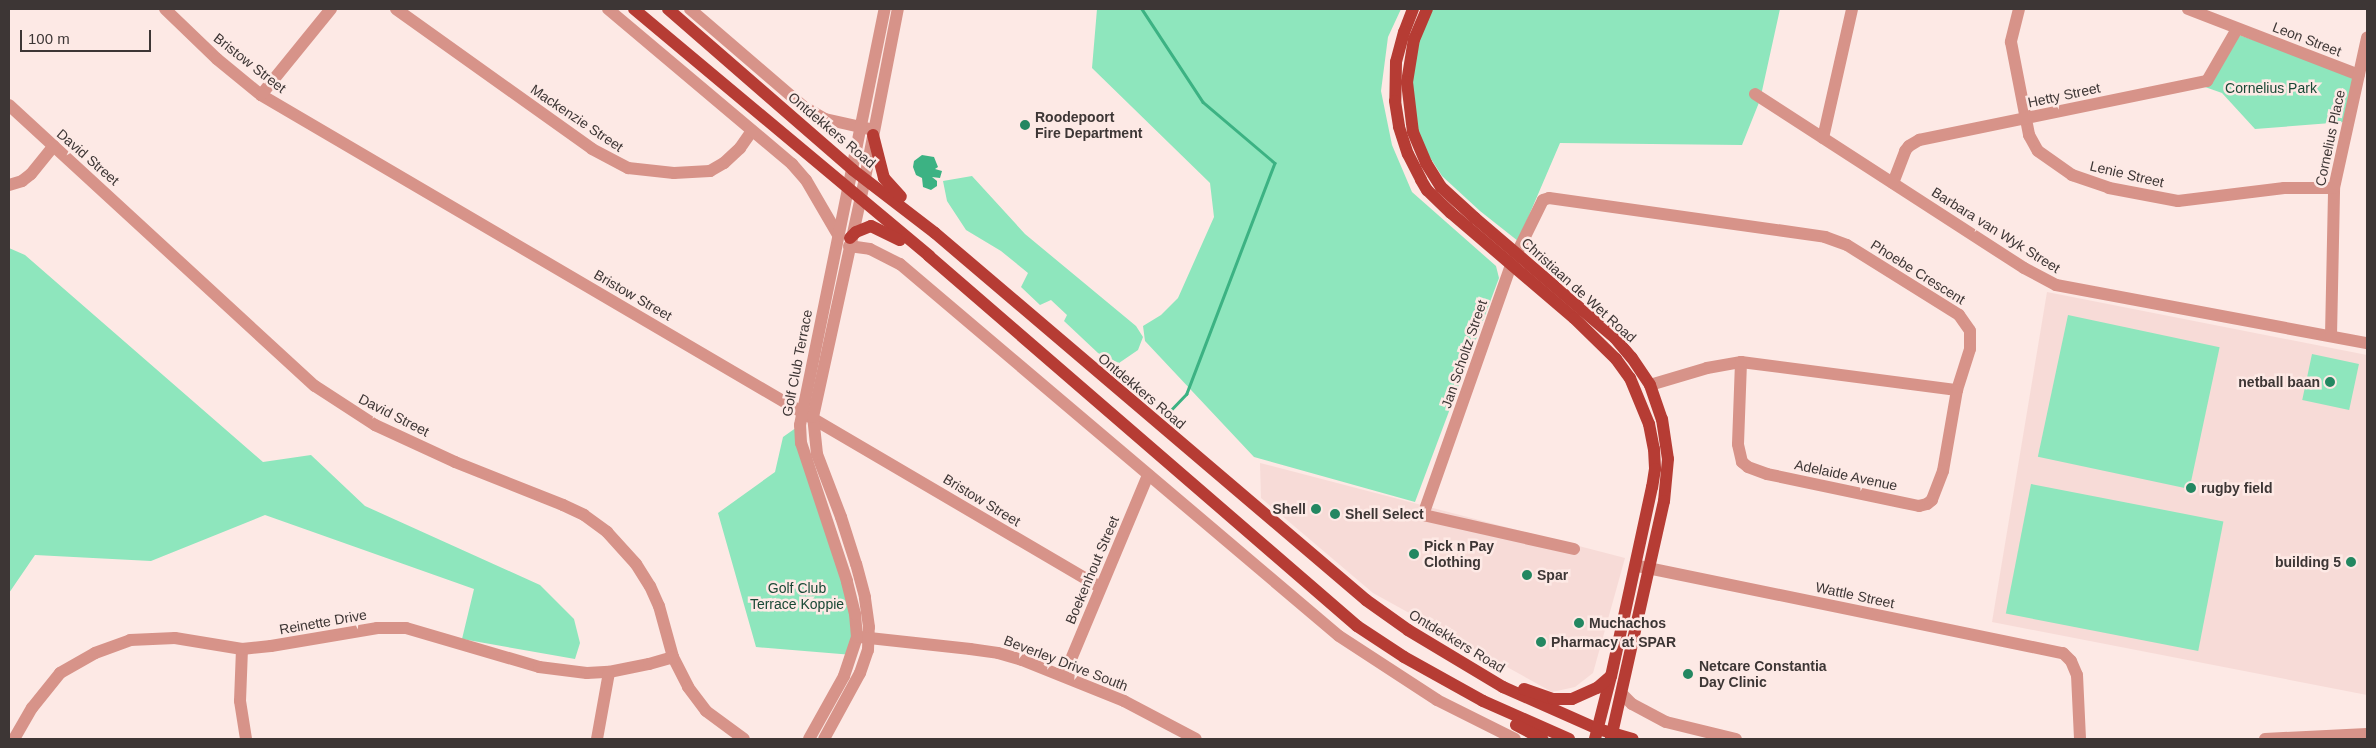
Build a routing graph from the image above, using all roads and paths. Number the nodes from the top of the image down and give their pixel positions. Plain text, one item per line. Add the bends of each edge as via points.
1 (165, 9) edge
2 (331, 9) edge
3 (396, 9) edge
4 (608, 9) edge
5 (634, 9) edge
6 (668, 9) edge
7 (690, 9) edge
8 (885, 9) edge
9 (898, 9) edge
10 (1413, 9) edge
11 (1427, 9) edge
12 (1852, 9) edge
13 (2019, 9) edge
14 (2188, 9) edge
15 (2237, 29) junction
16 (2367, 38) edge
17 (2359, 75) junction
18 (1755, 94) dead end
19 (261, 95) junction
20 (9, 105) edge
21 (2025, 118) junction
22 (752, 131) junction
23 (869, 131) junction
24 (1823, 138) junction
25 (54, 146) junction
26 (853, 170) junction
27 (865, 178) junction
28 (1893, 183) junction
29 (9, 185) edge
30 (2334, 188) junction
31 (849, 189) junction
32 (860, 198) junction
33 (1539, 206) joint
34 (934, 233) junction
35 (846, 240) junction
36 (929, 256) junction
37 (1514, 259) junction
38 (2330, 336) junction
39 (2367, 343) edge
40 (1741, 362) junction
41 (1650, 386) junction
42 (1957, 390) junction
43 (808, 414) junction
44 (1148, 475) junction
45 (1574, 549) dead end
46 (1642, 566) junction
47 (1100, 587) junction
48 (863, 637) junction
49 (242, 649) junction
50 (672, 657) junction
51 (1404, 657) junction
52 (609, 672) junction
53 (1064, 676) junction
54 (1484, 676) junction
55 (1611, 676) junction
56 (1622, 694) junction
57 (1597, 734) edge
58 (2367, 734) edge
59 (1612, 736) edge
60 (14, 739) edge
61 (246, 739) edge
62 (597, 739) edge
63 (744, 739) edge
64 (809, 739) edge
65 (824, 739) edge
66 (1196, 739) edge
67 (1515, 739) edge
68 (1542, 739) edge
69 (1569, 739) edge
70 (1632, 739) edge
71 (1736, 739) edge
72 (2080, 739) edge
73 (2265, 739) edge

1 - 19 street, Bristow Street via 217,59
2 - 19 street
3 - 22 street, Mackenzie Street via 592,149 628,168 674,173 710,171 740,148
4 - 22 street
5 - 31 main road
6 - 26 main road, Ontdekkers Road
7 - 23 street, Ontdekkers Road via 804,107 825,119
8 - 23 street, Golf Club Terrace
9 - 23 street, Golf Club Terrace
10 - 37 main road, Christiaan de Wet Road via 1400,46 1394,77 1396,114 1408,154 1431,194
11 - 37 main road, Christiaan de Wet Road via 1414,39 1407,82 1409,115 1415,139 1442,187
12 - 24 street
13 - 21 street, Lenie Street via 2011,42
14 - 15 street, Leon Street
15 - 17 street, Leon Street
15 - 21 street, Hetty Street via 2207,81
16 - 17 street, Cornelius Place
17 - 30 street, Cornelius Place
18 - 24 street, Barbara van Wyk Street
19 - 43 street, Bristow Street
20 - 25 street, David Street
21 - 28 street, Hetty Street via 1914,142 1905,151
21 - 30 street, Lenie Street via 2031,141 2043,155 2072,175 2109,188 2185,201 2284,188
22 - 35 street via 806,180
23 - 26 street, Golf Club Terrace
23 - 27 street, Golf Club Terrace
23 - 34 main road via 884,178
24 - 28 street, Barbara van Wyk Street
25 - 29 street via 31,174
25 - 50 street, David Street via 315,386 375,426 563,505 607,532 623,548 650,586 659,606
26 - 27 main road, Ontdekkers Road
26 - 31 street, Golf Club Terrace
27 - 32 street, Golf Club Terrace
27 - 34 main road, Ontdekkers Road
28 - 38 street, Barbara van Wyk Street via 2024,268 2056,285
30 - 38 street, Cornelius Place
31 - 32 main road
31 - 35 street, Golf Club Terrace
32 - 35 street, Golf Club Terrace
32 - 36 main road
33 - 37 street, Jan Scholtz Street
33 - 42 street, Phoebe Crescent via 1549,198 1836,240 1965,321 1970,331 1970,345
34 - 54 main road, Ontdekkers Road via 1340,579 1408,630
35 - 36 main road via 867,226 876,227
35 - 43 street, Golf Club Terrace
35 - 44 street via 900,264
36 - 51 main road via 1350,619
37 - 41 main road, Christiaan de Wet Road via 1615,338
37 - 45 street, Jan Scholtz Street via 1423,515
37 - 46 main road, Christiaan de Wet Road via 1616,359 1640,398 1649,424 1655,469
38 - 39 street, Barbara van Wyk Street
40 - 41 street via 1707,368
40 - 42 street
40 - 42 street, Adelaide Avenue via 1738,444 1742,462 1748,467 1767,474 1919,506 1930,503 1938,488
41 - 46 main road, Christiaan de Wet Road via 1662,419 1668,459 1664,501
43 - 47 street, Bristow Street
43 - 48 street, Golf Club Terrace via 800,425 801,443
44 - 47 street, Boekenhout Street
44 - 67 street via 1339,636 1437,700
46 - 55 main road, Christiaan de Wet Road
46 - 56 main road, Christiaan de Wet Road
46 - 72 street, Wattle Street via 2049,649 2068,656 2077,675
47 - 53 street, Boekenhout Street
48 - 53 street, Beverley Drive South via 998,653
48 - 64 street, Golf Club Terrace
48 - 65 street, Golf Club Terrace via 865,661
49 - 52 street, Reinette Drive via 377,628 406,628 539,667 586,673
49 - 60 street, Reinette Drive via 175,638 152,638 112,646 60,673 32,708
49 - 61 street via 240,701
50 - 52 street, Reinette Drive
50 - 63 street, David Street via 688,688 706,711
51 - 68 main road via 1448,689
51 - 69 main road via 1483,701
52 - 62 street
53 - 66 street, Beverley Drive South via 1151,714
54 - 55 main road via 1562,700 1588,693
54 - 57 main road, Ontdekkers Road
55 - 57 main road, Christiaan de Wet Road
56 - 59 main road, Christiaan de Wet Road
56 - 71 street via 1632,704 1666,722
57 - 59 main road, Ontdekkers Road
58 - 73 street
59 - 70 main road, Ontdekkers Road

